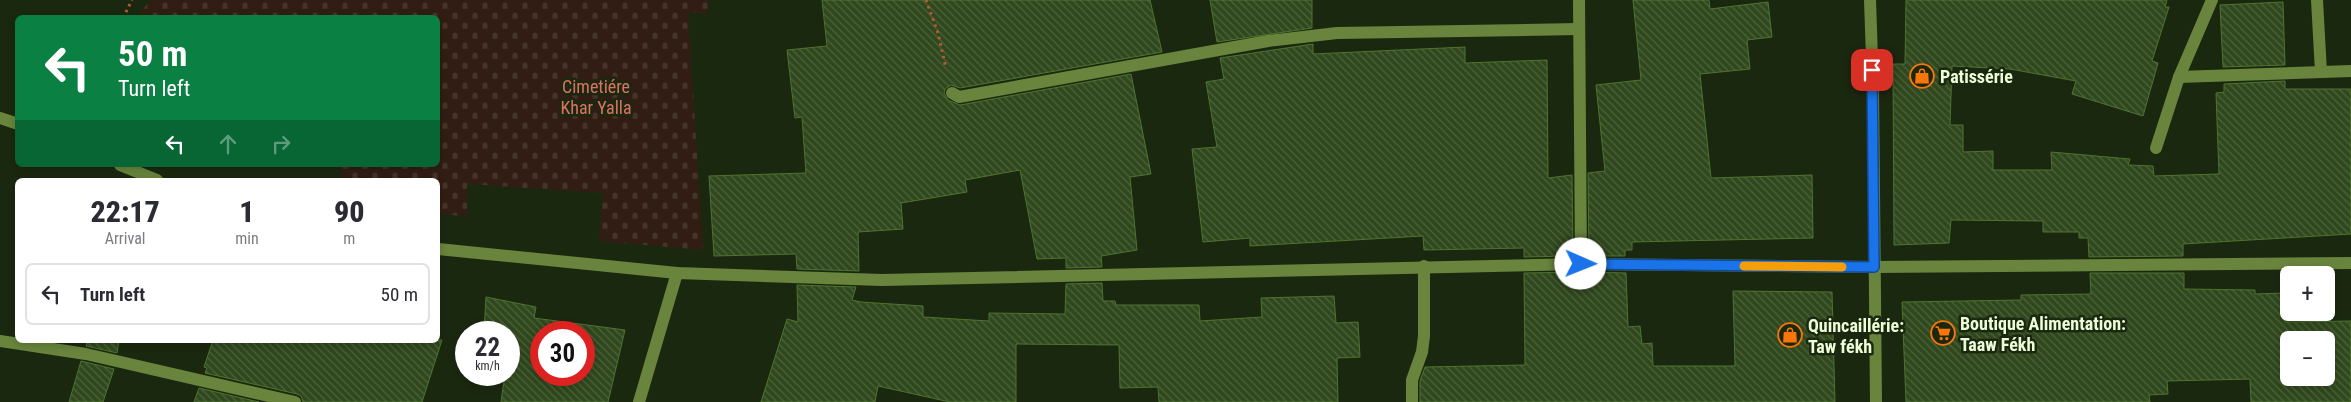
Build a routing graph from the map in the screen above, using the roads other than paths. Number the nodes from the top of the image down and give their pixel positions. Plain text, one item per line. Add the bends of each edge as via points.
1 (1579, 0) edge
2 (1870, 0) edge
3 (2212, 0) edge
4 (2317, 0) edge
5 (1579, 29) junction
6 (2321, 72) junction
7 (2351, 72) edge
8 (2179, 77) junction
9 (952, 93) road end
10 (0, 118) edge
11 (15, 123) edge
12 (2156, 148) dead end
13 (125, 167) edge
14 (153, 178) edge
15 (440, 248) edge
16 (2351, 263) edge
17 (1581, 264) junction
18 (1424, 266) junction
19 (1874, 267) junction
20 (677, 273) junction
21 (0, 341) edge
22 (258, 398) edge
23 (295, 402) edge
24 (639, 402) edge
25 (1412, 402) edge
26 (1876, 402) edge

1 - 5 street
2 - 19 street
3 - 8 street
4 - 6 street
5 - 9 street via 1337,33 1268,41 959,97
5 - 17 street
6 - 7 street
6 - 8 street
8 - 12 street
10 - 11 street
13 - 14 street
15 - 20 street
16 - 19 street
17 - 18 street
17 - 19 street
18 - 20 street via 969,280
18 - 25 street via 1424,336 1412,380
19 - 26 street
20 - 24 street
21 - 22 street via 86,354
22 - 23 street

